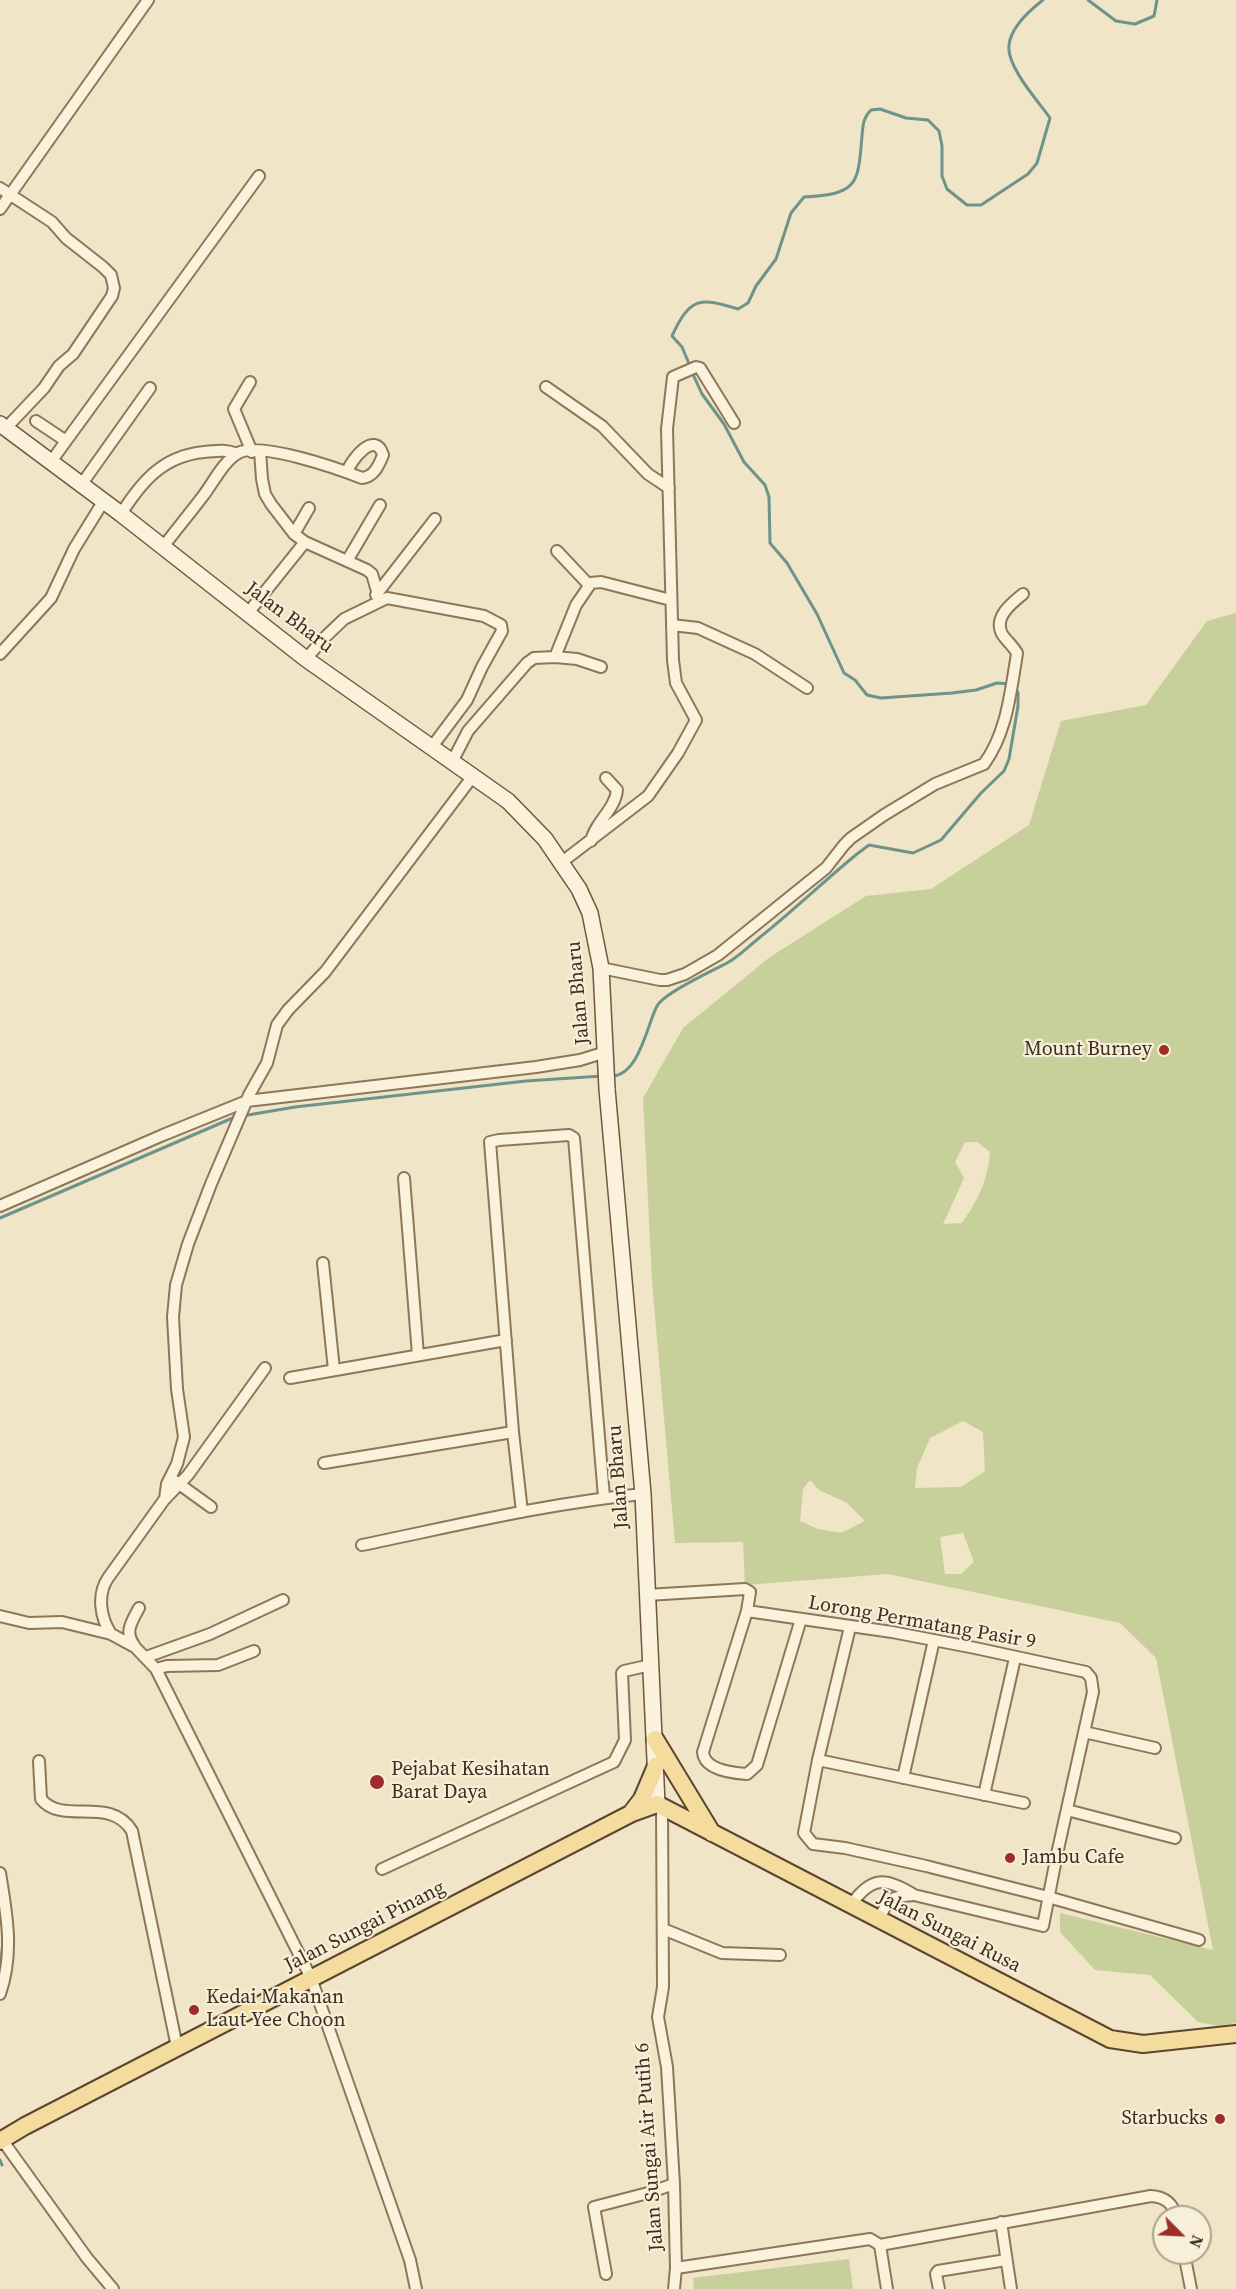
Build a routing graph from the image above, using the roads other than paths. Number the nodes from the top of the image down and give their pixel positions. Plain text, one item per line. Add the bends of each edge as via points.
1 (148, 0) edge
2 (259, 176) dead end
3 (0, 188) edge
4 (11, 194) junction
5 (0, 209) edge
6 (250, 382) dead end
7 (546, 387) dead end
8 (150, 388) dead end
9 (36, 421) dead end
10 (734, 423) dead end
11 (3, 426) edge
12 (66, 441) junction
13 (256, 452) junction
14 (237, 454) junction
15 (50, 463) junction
16 (346, 471) dead end
17 (81, 484) junction
18 (669, 488) junction
19 (104, 502) junction
20 (380, 505) dead end
21 (309, 508) dead end
22 (122, 514) junction
23 (435, 519) dead end
24 (294, 534) junction
25 (305, 543) junction
26 (163, 547) junction
27 (557, 551) dead end
28 (347, 561) junction
29 (589, 585) junction
30 (377, 591) junction
31 (1023, 594) dead end
32 (671, 600) junction
33 (373, 604) junction
34 (248, 613) junction
35 (672, 625) junction
36 (0, 654) edge
37 (555, 657) junction
38 (306, 659) junction
39 (601, 667) dead end
40 (807, 688) dead end
41 (431, 748) junction
42 (453, 762) junction
43 (473, 776) junction
44 (606, 778) dead end
45 (591, 842) junction
46 (562, 862) junction
47 (601, 968) junction
48 (606, 1059) junction
49 (245, 1106) junction
50 (404, 1178) dead end
51 (0, 1206) edge
52 (323, 1263) dead end
53 (506, 1340) junction
54 (418, 1355) junction
55 (265, 1368) dead end
56 (334, 1370) junction
57 (290, 1378) dead end
58 (513, 1432) junction
59 (324, 1463) dead end
60 (175, 1481) junction
61 (643, 1494) junction
62 (604, 1497) junction
63 (211, 1507) dead end
64 (522, 1512) junction
65 (363, 1545) dead end
66 (647, 1595) junction
67 (283, 1600) dead end
68 (139, 1608) dead end
69 (747, 1611) junction
70 (0, 1616) edge
71 (801, 1619) junction
72 (850, 1627) junction
73 (111, 1634) junction
74 (934, 1640) junction
75 (135, 1647) junction
76 (254, 1651) dead end
77 (146, 1657) junction
78 (1015, 1658) junction
79 (651, 1665) junction
80 (156, 1669) junction
81 (1084, 1732) junction
82 (654, 1739) junction
83 (1155, 1748) dead end
84 (818, 1760) junction
85 (39, 1761) dead end
86 (656, 1766) junction
87 (903, 1778) junction
88 (984, 1795) junction
89 (1024, 1803) dead end
90 (659, 1806) junction
91 (1067, 1810) junction
92 (632, 1813) junction
93 (714, 1834) junction
94 (1175, 1838) dead end
95 (382, 1869) dead end
96 (0, 1873) edge
97 (914, 1895) junction
98 (1048, 1897) junction
99 (851, 1905) junction
100 (879, 1920) junction
101 (663, 1929) junction
102 (1200, 1940) dead end
103 (780, 1956) dead end
104 (311, 1978) junction
105 (0, 1994) edge
106 (1236, 2034) edge
107 (177, 2047) junction
108 (1, 2139) edge
109 (674, 2184) junction
110 (1170, 2205) edge
111 (1001, 2222) junction
112 (880, 2245) junction
113 (1006, 2260) junction
114 (1186, 2265) edge
115 (676, 2268) junction
116 (606, 2274) dead end
117 (113, 2289) edge
118 (416, 2289) edge
119 (674, 2289) edge
120 (887, 2289) edge
121 (939, 2289) edge
122 (1011, 2289) edge
123 (1191, 2289) edge

1 - 4 street
2 - 12 street
3 - 4 street
4 - 5 street
4 - 11 street via 52,222 103,267 111,275 114,288 73,354
6 - 13 street via 234,410
7 - 18 street via 602,426 648,474
8 - 17 street
9 - 12 street
10 - 18 street via 702,370 696,367 673,377 667,429
11 - 15 main road, Jalan Bharu
12 - 15 street
13 - 14 street
13 - 16 street via 307,459
13 - 24 street via 265,494
14 - 22 street via 226,450 192,453 164,464 141,484
14 - 26 street
15 - 17 main road, Jalan Bharu
17 - 19 main road, Jalan Bharu
18 - 32 street
19 - 22 main road, Jalan Bharu
19 - 36 street via 74,549 51,598
20 - 28 street
21 - 24 street
22 - 26 main road, Jalan Bharu
23 - 30 street
24 - 25 street
25 - 28 street
25 - 34 street
26 - 34 main road, Jalan Bharu
27 - 29 street
28 - 30 street via 372,574
29 - 32 street via 601,582
29 - 37 street via 576,605
30 - 33 street
31 - 47 street via 1006,608 1001,618 1002,634 1017,653 1002,728 984,764 934,784 851,838 826,868 718,955 685,974 667,980
32 - 35 street
33 - 38 street via 337,624
33 - 41 street via 392,598 484,616 502,628 467,700
34 - 38 main road, Jalan Bharu
35 - 40 street via 698,628 755,654
35 - 45 street via 675,677 696,717 695,725 648,796
37 - 39 street
37 - 42 street via 534,658 527,663 468,731
38 - 41 main road, Jalan Bharu
41 - 42 main road, Jalan Bharu
42 - 43 main road, Jalan Bharu
43 - 46 main road, Jalan Bharu via 508,801
43 - 49 street via 325,972 282,1017 267,1063
44 - 45 street via 617,790 615,801
45 - 46 street
46 - 47 main road, Jalan Bharu via 590,913
47 - 48 main road, Jalan Bharu
48 - 49 street
48 - 61 main road, Jalan Bharu
49 - 51 street via 163,1135
49 - 60 street via 188,1244 176,1285 173,1317 184,1437
50 - 54 street
52 - 56 street
53 - 54 street
53 - 58 street
53 - 62 street via 490,1142 569,1134 576,1146
54 - 56 street
55 - 60 street
56 - 57 street
58 - 59 street
58 - 64 street
60 - 63 street
60 - 73 street via 102,1587 101,1604
61 - 62 street
61 - 66 main road, Jalan Bharu
62 - 64 street
64 - 65 street
66 - 69 street via 745,1589 750,1595
66 - 79 main road, Jalan Bharu
67 - 77 street via 210,1634
68 - 75 street via 128,1634
69 - 71 street, Lorong Permatang Pasir 9
69 - 71 street via 703,1752 712,1766 735,1773 747,1774 757,1765
70 - 73 street via 29,1623 62,1622
71 - 72 street, Lorong Permatang Pasir 9
72 - 74 street, Lorong Permatang Pasir 9
72 - 84 street
73 - 75 street
74 - 78 street, Lorong Permatang Pasir 9
74 - 87 street
75 - 77 street
76 - 80 street via 218,1665
77 - 80 street
78 - 81 street, Lorong Permatang Pasir 9 via 1090,1675 1093,1692
78 - 88 street
79 - 82 main road, Jalan Bharu
79 - 95 street via 622,1673 625,1740 614,1762
80 - 104 street
81 - 83 street
81 - 91 street
82 - 86 main road, Jalan Bharu
82 - 93 main road
84 - 87 street
84 - 98 street via 804,1833 813,1844 926,1866
85 - 107 street via 40,1792 45,1803 62,1809 110,1813 120,1817 132,1831
86 - 90 main road, Jalan Bharu
86 - 92 main road
87 - 88 street
88 - 89 street
90 - 92 main road, Jalan Sungai Pinang
90 - 93 main road, Jalan Sungai Rusa
90 - 101 street, Jalan Sungai Air Putih 6
91 - 94 street
91 - 98 street
92 - 104 main road, Jalan Sungai Pinang
93 - 99 main road, Jalan Sungai Rusa
96 - 105 street via 9,1931
97 - 98 street via 1043,1926
97 - 99 street via 885,1881 866,1887
97 - 100 street via 890,1900
98 - 102 street
99 - 100 main road, Jalan Sungai Rusa
100 - 106 main road, Jalan Sungai Rusa via 1110,2039 1143,2044
101 - 103 street via 722,1953
101 - 109 street, Jalan Sungai Air Putih 6 via 663,1987 658,2017 667,2067
104 - 107 main road, Jalan Sungai Pinang
104 - 118 street via 410,2260
107 - 108 main road, Jalan Sungai Pinang
108 - 117 street
109 - 115 street, Jalan Sungai Air Putih 6
109 - 116 street via 594,2207
110 - 111 street, Jalan Sungai Air Putih 6 via 1166,2199 1151,2196
111 - 112 street, Jalan Sungai Air Putih 6
111 - 113 street
112 - 115 street, Jalan Sungai Air Putih 6 via 870,2239
112 - 120 street
113 - 121 street via 938,2271
113 - 122 street
114 - 123 street
115 - 119 street

